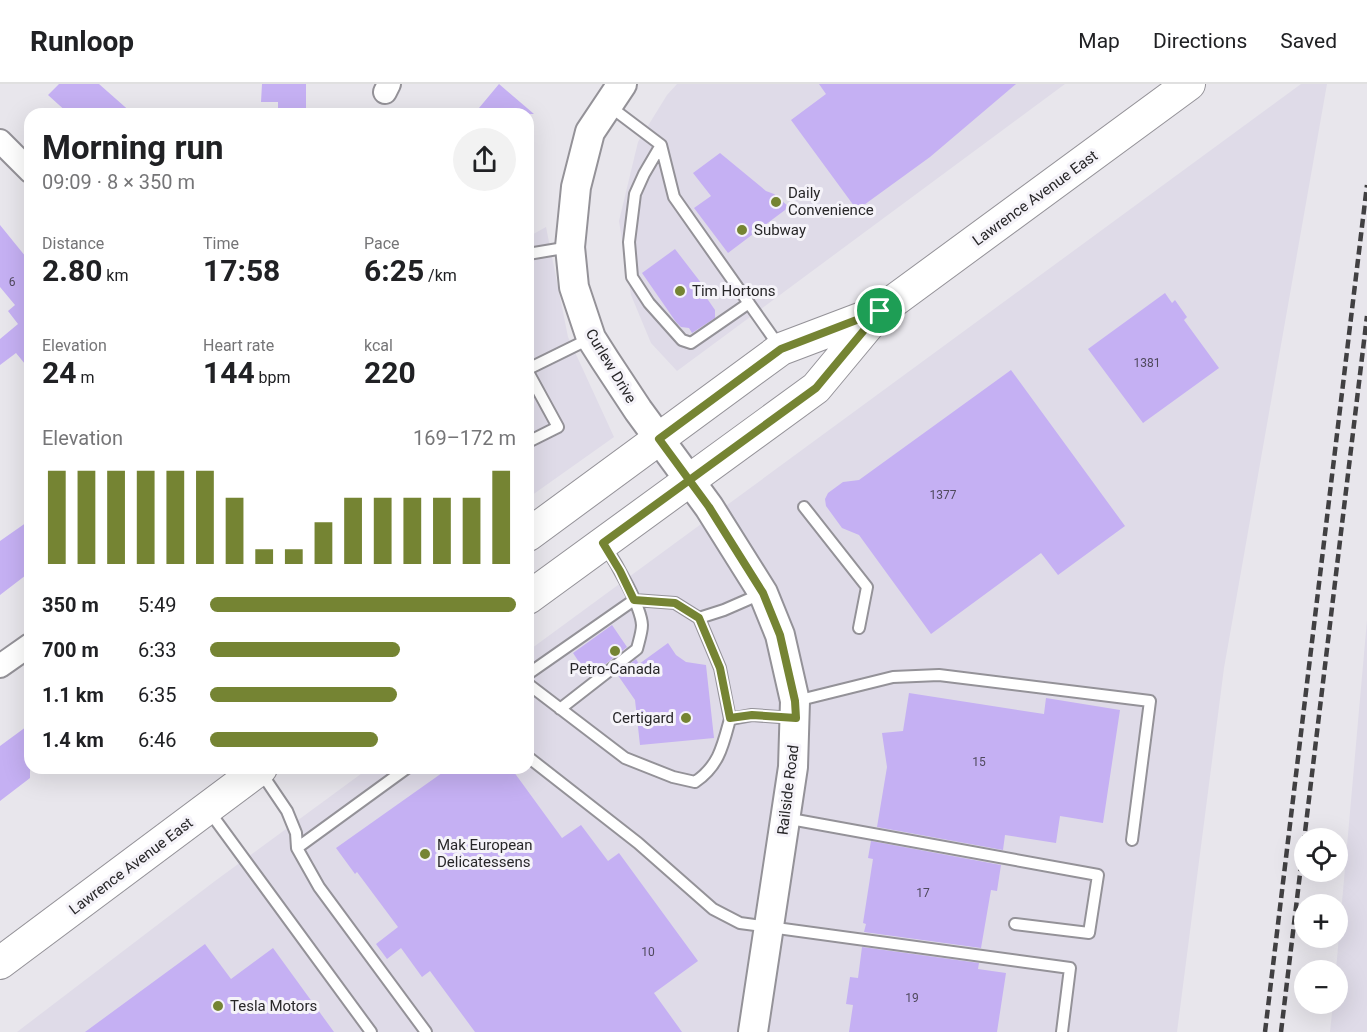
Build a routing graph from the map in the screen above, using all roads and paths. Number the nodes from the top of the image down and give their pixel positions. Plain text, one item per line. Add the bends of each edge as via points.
1 (1189, 84) edge
2 (615, 94) edge
3 (0, 141) edge
4 (661, 145) junction
5 (24, 165) edge
6 (570, 247) junction
7 (534, 253) edge
8 (749, 303) junction
9 (880, 311) junction
10 (591, 338) junction
11 (781, 349) junction
12 (534, 368) edge
13 (534, 382) edge
14 (534, 439) edge
15 (659, 439) junction
16 (689, 480) junction
17 (804, 507) dead end
18 (534, 531) edge
19 (603, 543) junction
20 (763, 593) junction
21 (534, 594) edge
22 (634, 600) junction
23 (699, 618) junction
24 (859, 628) dead end
25 (24, 649) edge
26 (0, 666) edge
27 (534, 670) edge
28 (534, 689) edge
29 (560, 709) junction
30 (796, 710) junction
31 (730, 718) junction
32 (534, 762) edge
33 (253, 774) edge
34 (263, 774) edge
35 (399, 774) edge
36 (207, 809) junction
37 (785, 818) junction
38 (1132, 840) dead end
39 (297, 848) junction
40 (1015, 924) dead end
41 (768, 927) junction
42 (0, 963) edge
43 (758, 1031) edge
44 (371, 1032) edge
45 (426, 1032) edge
46 (1062, 1032) edge

1 - 9 main road, Lawrence Avenue East
2 - 4 lane
2 - 6 street, Curlew Drive via 590,132 576,187
3 - 5 street
4 - 8 lane via 674,197
4 - 8 lane via 635,194 629,242 632,277 682,340 691,343
6 - 7 lane
6 - 10 street, Curlew Drive via 574,287
8 - 11 lane
9 - 11 main road, Lawrence Avenue East
9 - 16 main road, Lawrence Avenue East via 816,388
10 - 12 lane
10 - 15 street, Curlew Drive
11 - 15 main road, Lawrence Avenue East
13 - 14 lane via 558,427
15 - 16 street, Railside Road
15 - 18 main road, Lawrence Avenue East
16 - 19 main road, Lawrence Avenue East
16 - 20 street, Railside Road
17 - 24 lane via 867,587
19 - 21 main road, Lawrence Avenue East
19 - 22 lane
20 - 23 lane
20 - 30 street, Railside Road via 780,635
22 - 23 lane via 675,603
22 - 27 lane
22 - 29 lane via 642,624 638,649
23 - 31 lane via 720,668
25 - 26 street
28 - 29 lane
29 - 31 lane via 625,758 695,782 708,774 721,750
30 - 31 lane
30 - 37 street, Railside Road
30 - 38 lane via 893,677 939,675 1150,701
32 - 41 lane via 638,843 713,909 740,923
33 - 36 main road, Lawrence Avenue East
34 - 39 lane via 287,811
35 - 39 lane
36 - 42 main road, Lawrence Avenue East
36 - 44 lane
37 - 40 lane via 1098,875 1089,933
37 - 41 street, Railside Road
39 - 45 lane via 319,887
41 - 43 street, Railside Road
41 - 46 lane via 1070,968

